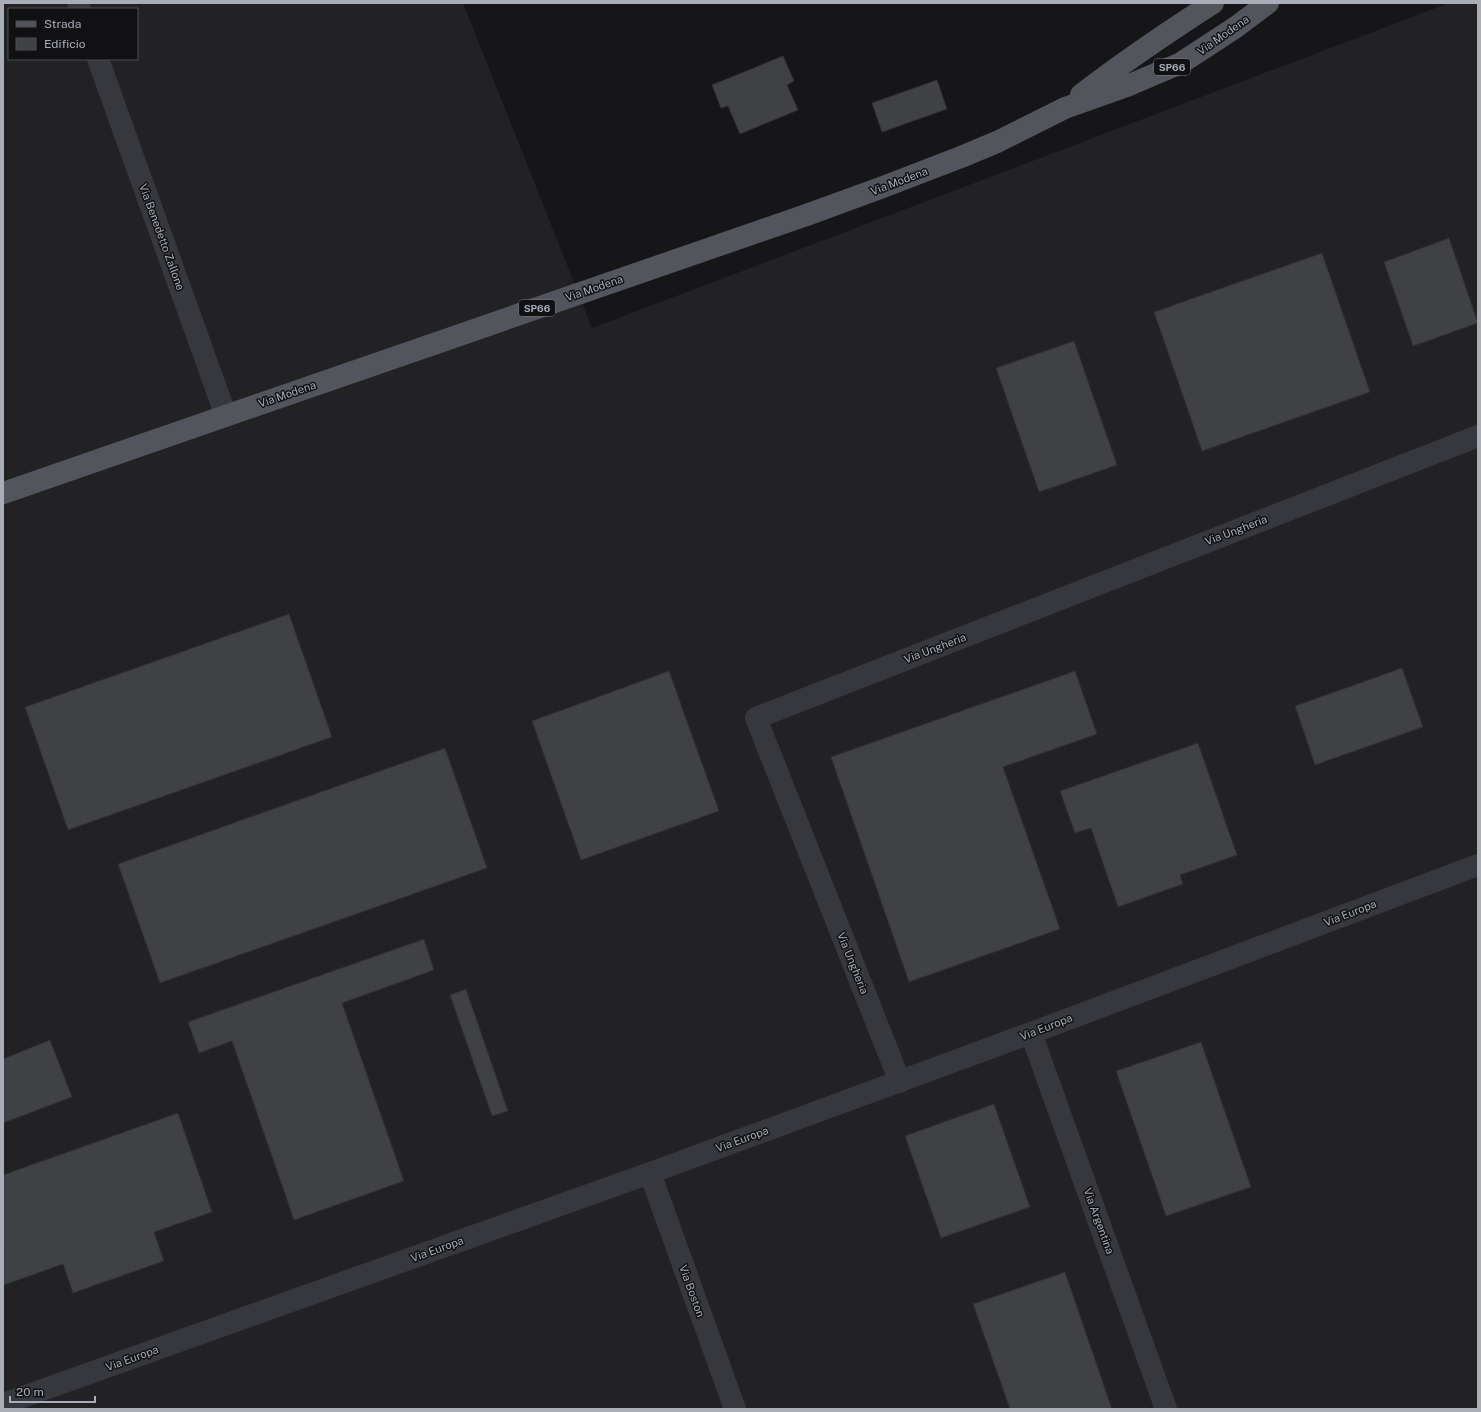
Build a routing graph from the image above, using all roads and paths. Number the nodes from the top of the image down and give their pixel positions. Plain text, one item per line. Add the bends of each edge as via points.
1 (1213, 3) edge
2 (1268, 3) edge
3 (98, 60) edge
4 (1065, 108) junction
5 (226, 416) junction
6 (1478, 436) edge
7 (3, 493) edge
8 (1478, 865) edge
9 (1031, 1033) junction
10 (900, 1082) junction
11 (650, 1173) junction
12 (4, 1401) edge
13 (735, 1409) edge
14 (1166, 1409) edge

1 - 4 main road, Via Modena / SP66 via 1108,74
2 - 4 main road, Via Modena / SP66 via 1181,63
3 - 5 street, Via Benedetto Zallone
4 - 5 main road, Via Modena / SP66 via 997,142 883,187
5 - 7 main road, Via Modena / SP66
6 - 10 street, Via Ungheria via 756,718
8 - 9 street, Via Europa
9 - 10 street, Via Europa
9 - 14 street, Via Argentina
10 - 11 street, Via Europa
11 - 12 street, Via Europa
11 - 13 street, Via Boston

